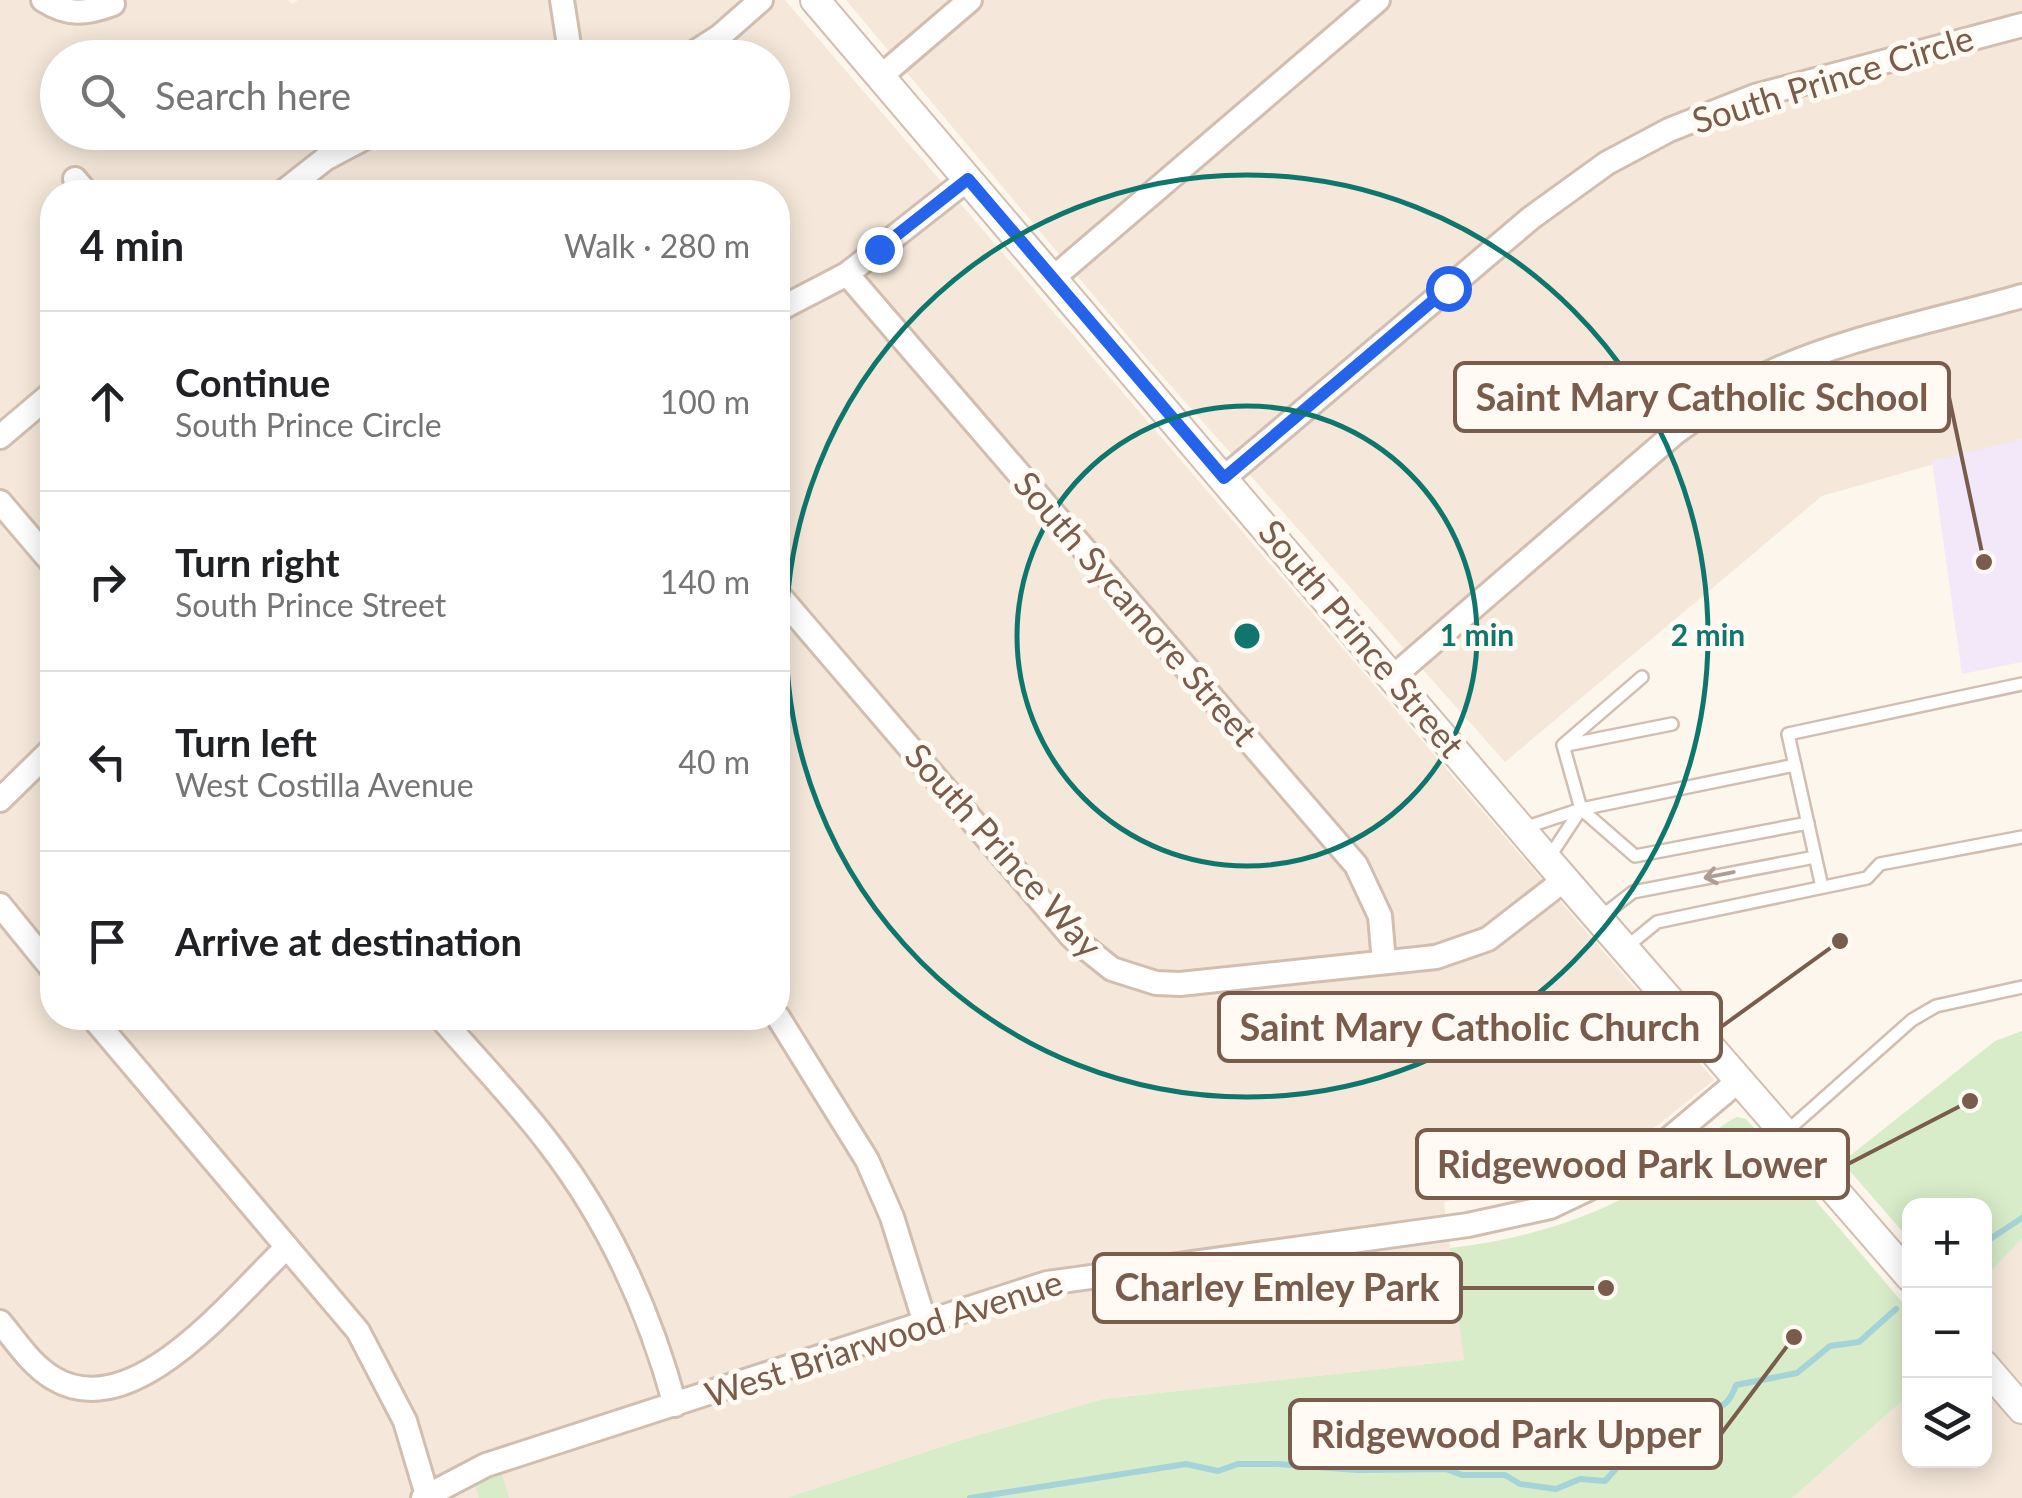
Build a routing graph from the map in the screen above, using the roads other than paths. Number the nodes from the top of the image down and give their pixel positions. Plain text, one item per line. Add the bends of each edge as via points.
1 (42, 0) edge
2 (562, 0) edge
3 (761, 0) edge
4 (815, 0) edge
5 (970, 0) edge
6 (1378, 0) edge
7 (113, 4) dead end
8 (2022, 26) edge
9 (568, 40) edge
10 (709, 40) edge
11 (880, 77) junction
12 (344, 150) edge
13 (968, 179) junction
14 (299, 180) edge
15 (847, 274) junction
16 (1052, 280) junction
17 (2022, 296) edge
18 (790, 304) edge
19 (40, 403) edge
20 (0, 438) edge
21 (1224, 478) junction
22 (0, 502) edge
23 (40, 550) edge
24 (790, 608) edge
25 (1394, 676) junction
26 (1642, 676) dead end
27 (2022, 684) edge
28 (1672, 724) dead end
29 (1563, 745) junction
30 (40, 761) edge
31 (1795, 765) junction
32 (0, 800) edge
33 (1581, 808) junction
34 (1808, 824) junction
35 (1521, 829) junction
36 (2022, 837) edge
37 (1815, 857) junction
38 (1556, 870) junction
39 (1822, 887) junction
40 (0, 905) edge
41 (1598, 918) junction
42 (1624, 949) junction
43 (40, 954) edge
44 (1384, 962) junction
45 (2022, 987) edge
46 (103, 1030) edge
47 (451, 1030) edge
48 (786, 1030) edge
49 (1738, 1082) junction
50 (1784, 1134) junction
51 (286, 1248) junction
52 (1902, 1268) edge
53 (0, 1322) edge
54 (924, 1323) junction
55 (1992, 1373) edge
56 (676, 1405) junction
57 (2022, 1409) edge
58 (425, 1496) edge

1 - 7 street via 61,12 87,14
2 - 9 street
3 - 10 street
4 - 11 street, South Prince Street
5 - 11 street
6 - 16 street
8 - 21 street, South Prince Circle via 1756,96 1607,163 1532,218
11 - 13 street, South Prince Street
12 - 14 street
13 - 15 street
13 - 16 street, South Prince Street
15 - 18 street
15 - 44 street, South Sycamore Street via 1356,866 1380,916
16 - 21 street, South Prince Street
17 - 25 street via 1827,352 1724,397
19 - 20 street
21 - 25 street, South Prince Street
22 - 23 street
24 - 44 street, South Prince Way via 1072,937 1103,964 1134,978 1180,984
25 - 35 street, South Prince Street
26 - 29 lane
27 - 31 lane via 1788,734
28 - 29 lane
29 - 33 lane
30 - 32 street
31 - 33 lane
31 - 34 lane
33 - 34 lane via 1635,856
33 - 35 lane
33 - 38 lane
34 - 37 lane
35 - 38 street, South Prince Street
36 - 39 lane via 1880,864 1867,878
37 - 39 lane
37 -> 41 lane via 1632,892
38 - 41 street, South Prince Street
38 - 44 street, South Prince Way via 1488,939 1436,957
39 - 42 lane via 1657,922
40 - 43 street
41 - 42 street, South Prince Street
42 - 49 street, South Prince Street
45 - 50 lane via 1950,1002 1912,1020
46 - 51 street
47 - 56 street via 583,1192 640,1299
48 - 54 street via 867,1160
49 - 50 street, South Prince Street
49 - 54 street, West Briarwood Avenue via 1638,1164 1550,1207 1468,1226 1101,1273
50 - 52 street, South Prince Street
51 - 53 street via 168,1359 143,1378 103,1390 54,1380
51 - 58 street via 358,1331 379,1366 406,1421
54 - 56 street, West Briarwood Avenue
55 - 57 street
56 - 58 street, West Briarwood Avenue via 486,1466

